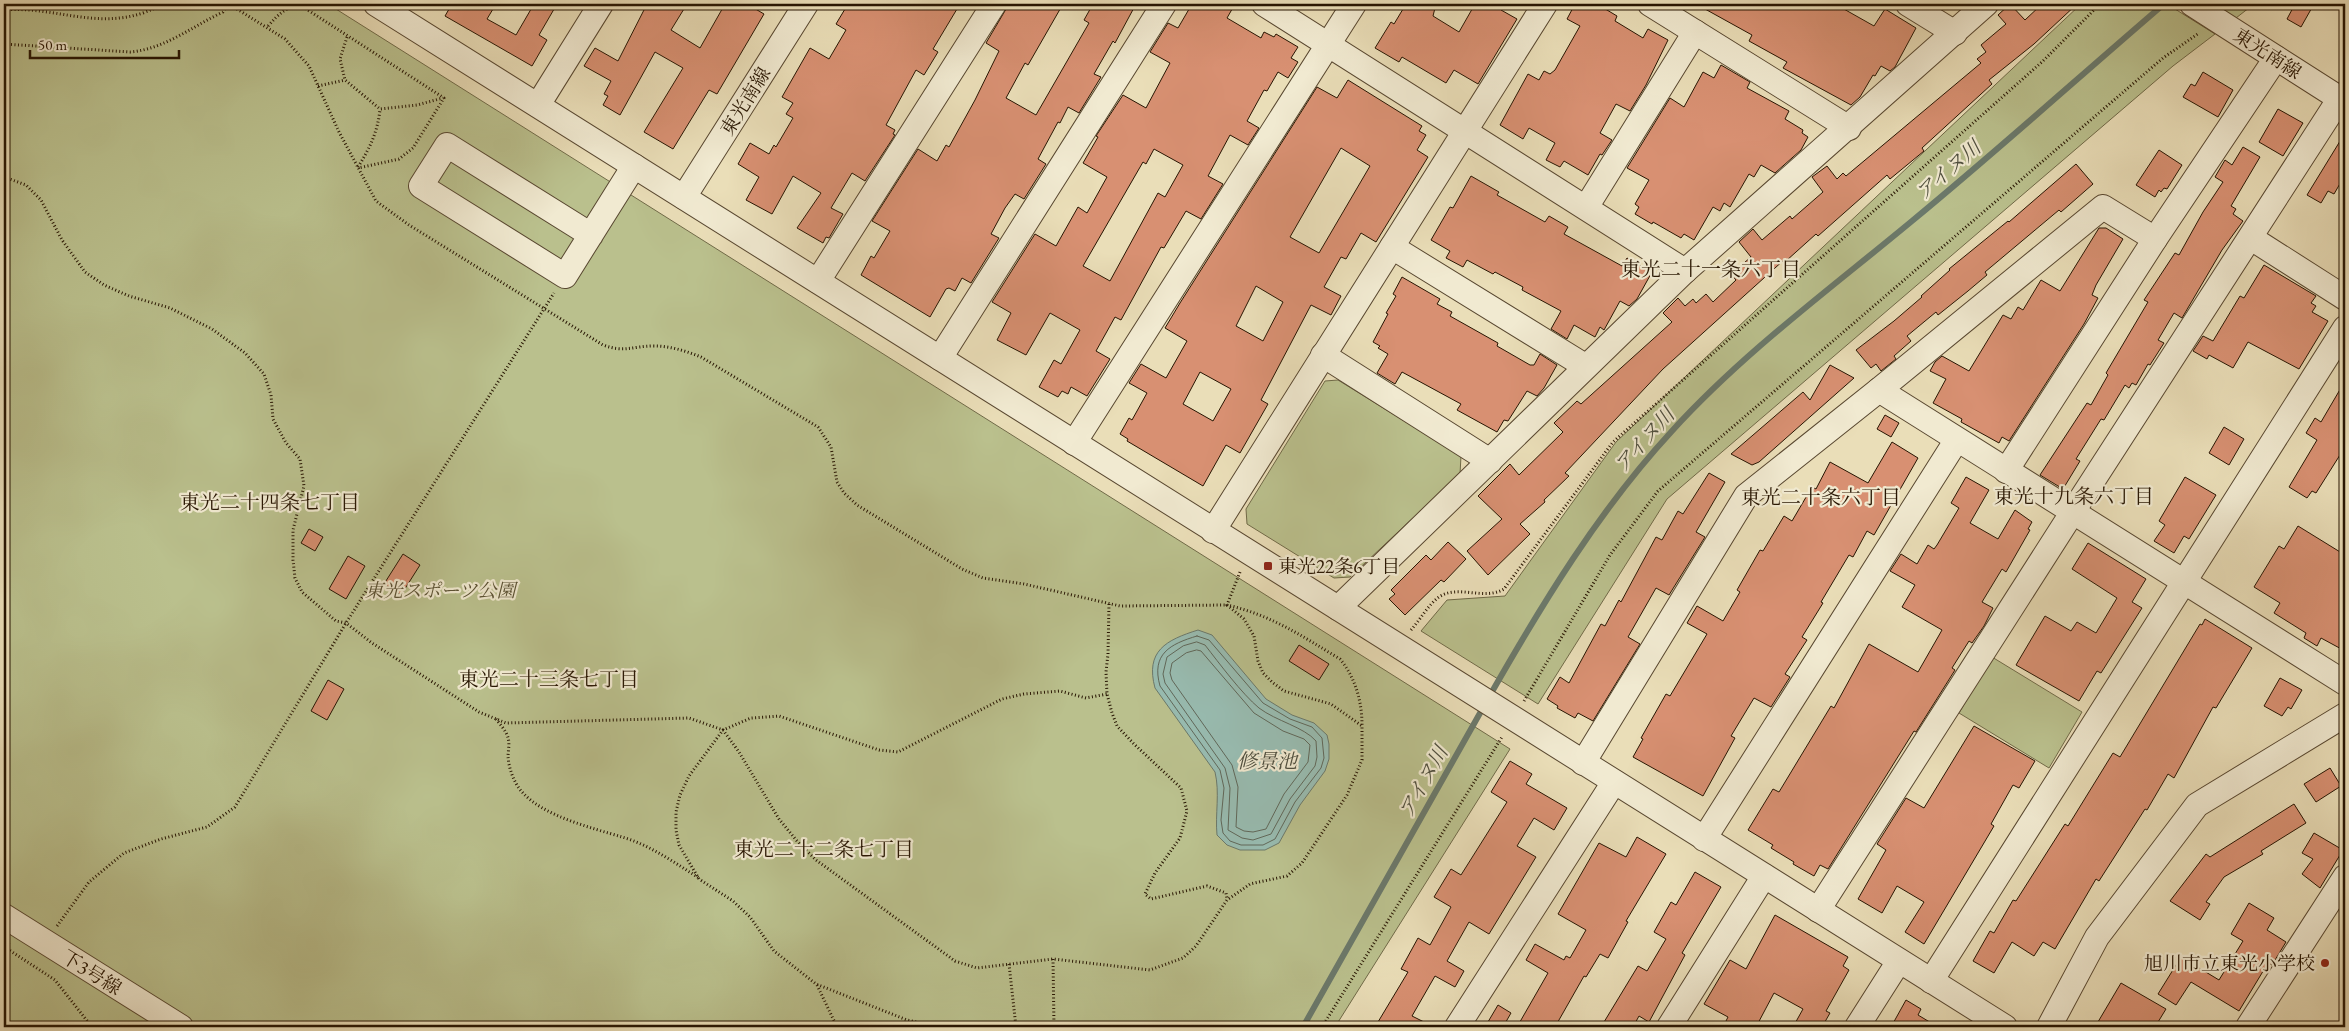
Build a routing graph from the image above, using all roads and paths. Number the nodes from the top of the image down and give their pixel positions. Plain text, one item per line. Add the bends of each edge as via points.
1 (15, 4) edge
2 (160, 4) edge
3 (228, 4) edge
4 (376, 4) edge
5 (601, 4) edge
6 (806, 4) edge
7 (994, 4) edge
8 (1164, 4) edge
9 (1264, 4) edge
10 (1354, 4) edge
11 (1545, 4) edge
12 (1650, 4) edge
13 (1908, 4) edge
14 (1986, 4) edge
15 (2100, 4) edge
16 (2199, 8) edge
17 (19, 9) junction
18 (4, 10) edge
19 (405, 11) edge
20 (268, 26) junction
21 (1695, 32) junction
22 (1955, 33) junction
23 (347, 36) junction
24 (4, 44) edge
25 (1328, 44) junction
26 (2276, 58) junction
27 (345, 80) junction
28 (318, 86) junction
29 (444, 98) junction
30 (2343, 100) edge
31 (538, 105) junction
32 (380, 109) junction
33 (1848, 128) junction
34 (1465, 131) junction
35 (634, 166) junction
36 (358, 168) junction
37 (4, 177) edge
38 (684, 197) junction
39 (1587, 206) junction
40 (591, 235) junction
41 (2251, 238) junction
42 (2155, 239) junction
43 (1392, 247) junction
44 (1686, 270) junction
45 (565, 276) junction
46 (818, 281) junction
47 (2345, 298) edge
48 (544, 308) junction
49 (2345, 328) edge
50 (1323, 355) junction
51 (940, 358) junction
52 (1585, 366) junction
53 (1879, 390) junction
54 (1956, 441) junction
55 (1074, 443) junction
56 (1490, 461) junction
57 (2006, 472) junction
58 (2072, 513) junction
59 (1214, 530) junction
60 (1247, 552) junction
61 (2184, 582) junction
62 (1110, 604) junction
63 (1227, 605) junction
64 (1338, 608) junction
65 (346, 622) junction
66 (1398, 646) junction
67 (2345, 684) edge
68 (1106, 694) junction
69 (2345, 715) edge
70 (495, 718) junction
71 (1362, 726) junction
72 (722, 730) junction
73 (1583, 763) junction
74 (1614, 782) junction
75 (1704, 839) junction
76 (1764, 876) junction
77 (2345, 877) edge
78 (700, 879) junction
79 (1227, 900) junction
80 (1818, 910) junction
81 (12, 921) edge
82 (47, 943) junction
83 (1053, 959) junction
84 (1899, 961) junction
85 (1009, 964) junction
86 (1931, 980) junction
87 (816, 984) junction
88 (92, 1027) edge
89 (181, 1027) edge
90 (837, 1027) edge
91 (940, 1027) edge
92 (965, 1027) edge
93 (998, 1027) edge
94 (1016, 1027) edge
95 (1054, 1027) edge
96 (1457, 1027) edge
97 (1668, 1027) edge
98 (1857, 1027) edge
99 (2005, 1027) edge
100 (2049, 1027) edge
101 (2248, 1027) edge

1 - 17 path
2 - 17 path via 124,19 94,19
3 - 20 path
3 - 24 path via 222,12 147,51
4 - 19 street
5 - 31 street
6 - 38 street, 東光南線
7 - 46 street
8 - 51 street
9 - 25 street
10 - 25 street
11 - 34 street
12 - 21 street
13 - 22 street
14 - 22 street
15 - 66 path via 2042,61 1613,442 1504,589 1492,594 1447,593 1438,598
16 - 26 street, 東光南線
17 - 18 path
19 - 31 street
20 - 23 path via 280,12 300,5
20 - 28 path via 297,50
21 - 33 street
21 - 39 street
22 - 33 street
23 - 27 path via 340,59
23 - 29 path
25 - 34 street
25 - 55 street
26 - 30 street, 東光南線
26 - 42 street
27 - 28 path
27 - 32 path
28 - 36 path
29 - 32 path
29 - 36 path via 413,148 399,159
30 - 41 street
31 - 35 street
32 - 36 path via 373,141
33 - 44 street
34 - 39 street
34 - 43 street
35 - 38 street
35 - 40 street
36 - 48 path via 376,202
37 - 65 path via 26,185 42,200 62,240 86,272 104,285 170,308 212,329 245,353 264,374 271,394 273,418 286,443 300,459 304,486 293,530 295,578 302,592 336,621
38 - 46 street
39 - 44 street
40 - 45 street
40 - 45 street via 447,145 421,186
41 - 47 street
41 - 58 street
42 - 53 street via 2103,207
42 - 57 street
43 - 50 street
43 - 52 street
44 - 52 street
45 - 48 path
46 - 51 street
48 - 62 path via 603,345 617,350 668,347 701,357 818,427 831,447 837,482 844,493 857,505 962,569 982,578
48 - 65 path
49 - 61 street
50 - 56 street
50 - 59 street
51 - 55 street
52 - 56 street
53 - 54 street
53 - 73 street via 1746,496
54 - 57 street
54 - 75 street
55 - 59 street
56 - 64 street
57 - 58 street
58 - 61 street
58 - 80 street
59 - 60 street
60 - 63 path
60 - 64 street
61 - 67 street
61 - 86 street
62 - 63 path
62 - 68 path
63 - 71 path via 1244,619 1254,636 1258,661 1272,682 1284,691 1331,704
63 - 71 path via 1268,617 1340,659 1348,668 1357,693
64 - 66 street
65 - 70 path via 380,648 480,712
65 - 82 path via 234,807 208,827 124,852 89,882
66 - 73 street
68 - 72 path via 1086,698 1060,691 1024,694 1002,700 898,752 879,750 778,716 751,718
68 - 79 path via 1117,726 1180,788 1186,802 1180,838 1155,873 1145,894 1151,899 1207,886 1226,893
69 - 100 street via 2197,805 2097,937
70 - 72 path via 506,723 689,718
70 - 78 path via 508,737 508,758 513,778 522,792 539,807 642,845
71 - 79 path via 1362,760 1350,789 1302,863 1287,876 1250,884
72 - 78 path via 689,776 676,812 679,845
72 - 85 path via 739,752 778,819 816,860 955,961 977,968
73 - 74 street
74 - 75 street
74 - 96 street
75 - 76 street
76 - 80 street
76 - 97 street
77 - 101 street
78 - 87 path via 733,901 750,917 774,951
79 - 83 path via 1196,946 1183,958 1150,970
80 - 84 street
81 - 82 street, 下3号線
81 - 88 path via 6,948 56,980
82 - 89 street, 下3号線
83 - 85 path
83 - 95 path
84 - 86 street
84 - 98 street
85 - 94 path
86 - 99 street
87 - 90 path
87 - 91 path via 907,1020
92 - 93 path

